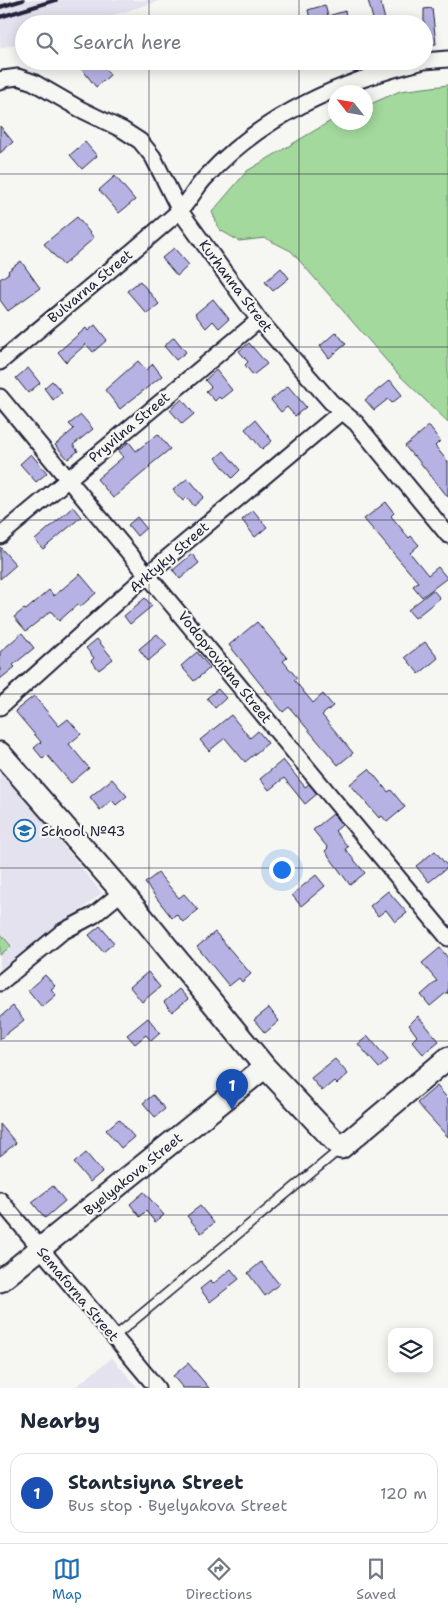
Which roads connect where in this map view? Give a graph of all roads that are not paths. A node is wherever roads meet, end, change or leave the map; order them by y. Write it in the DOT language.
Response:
graph roads {
  1 [pos="448,59"];
  2 [pos="433,60"];
  3 [pos="388,70"];
  4 [pos="2,81"];
  5 [pos="180,211"];
  6 [pos="259,320"];
  7 [pos="0,362"];
  8 [pos="0,397"];
  9 [pos="342,411"];
  10 [pos="68,478"];
  11 [pos="448,535"];
  12 [pos="0,536"];
  13 [pos="148,574"];
  14 [pos="0,707"];
  15 [pos="0,753"];
  16 [pos="122,892"];
  17 [pos="448,938"];
  18 [pos="0,983"];
  19 [pos="448,1058"];
  20 [pos="265,1066"];
  21 [pos="341,1148"];
  22 [pos="0,1200"];
  23 [pos="40,1249"];
  24 [pos="0,1281"];
  25 [pos="114,1337"];
  26 [pos="157,1388"];
  1 -- 2 [label="street, Bulvarna Street"];
  3 -- 5 [label="street, Bulvarna Street"];
  4 -- 5 [label="street, Kurhanna Street"];
  5 -- 6 [label="street, Kurhanna Street"];
  5 -- 7 [label="street, Bulvarna Street"];
  6 -- 9 [label="street, Kurhanna Street"];
  6 -- 10 [label="street, Pryvilna Street"];
  8 -- 10 [label="street, Vodoprovidna Street"];
  9 -- 11 [label="street, Kurhanna Street"];
  9 -- 13 [label="street, Arktyky Street"];
  10 -- 12 [label="street, Pryvilna Street"];
  10 -- 13 [label="street, Vodoprovidna Street"];
  13 -- 14 [label="street, Arktyky Street"];
  13 -- 17 [label="street, Vodoprovidna Street"];
  15 -- 16 [label="street"];
  16 -- 18 [label="street"];
  16 -- 20 [label="street"];
  19 -- 21 [label="street"];
  20 -- 21 [label="street"];
  20 -- 23 [label="street, Byelyakova Street"];
  21 -- 25 [label="lane"];
  22 -- 23 [label="street, Semaforna Street"];
  23 -- 24 [label="street, Byelyakova Street"];
  23 -- 25 [label="street, Semaforna Street"];
  25 -- 26 [label="street, Semaforna Street"];
}
